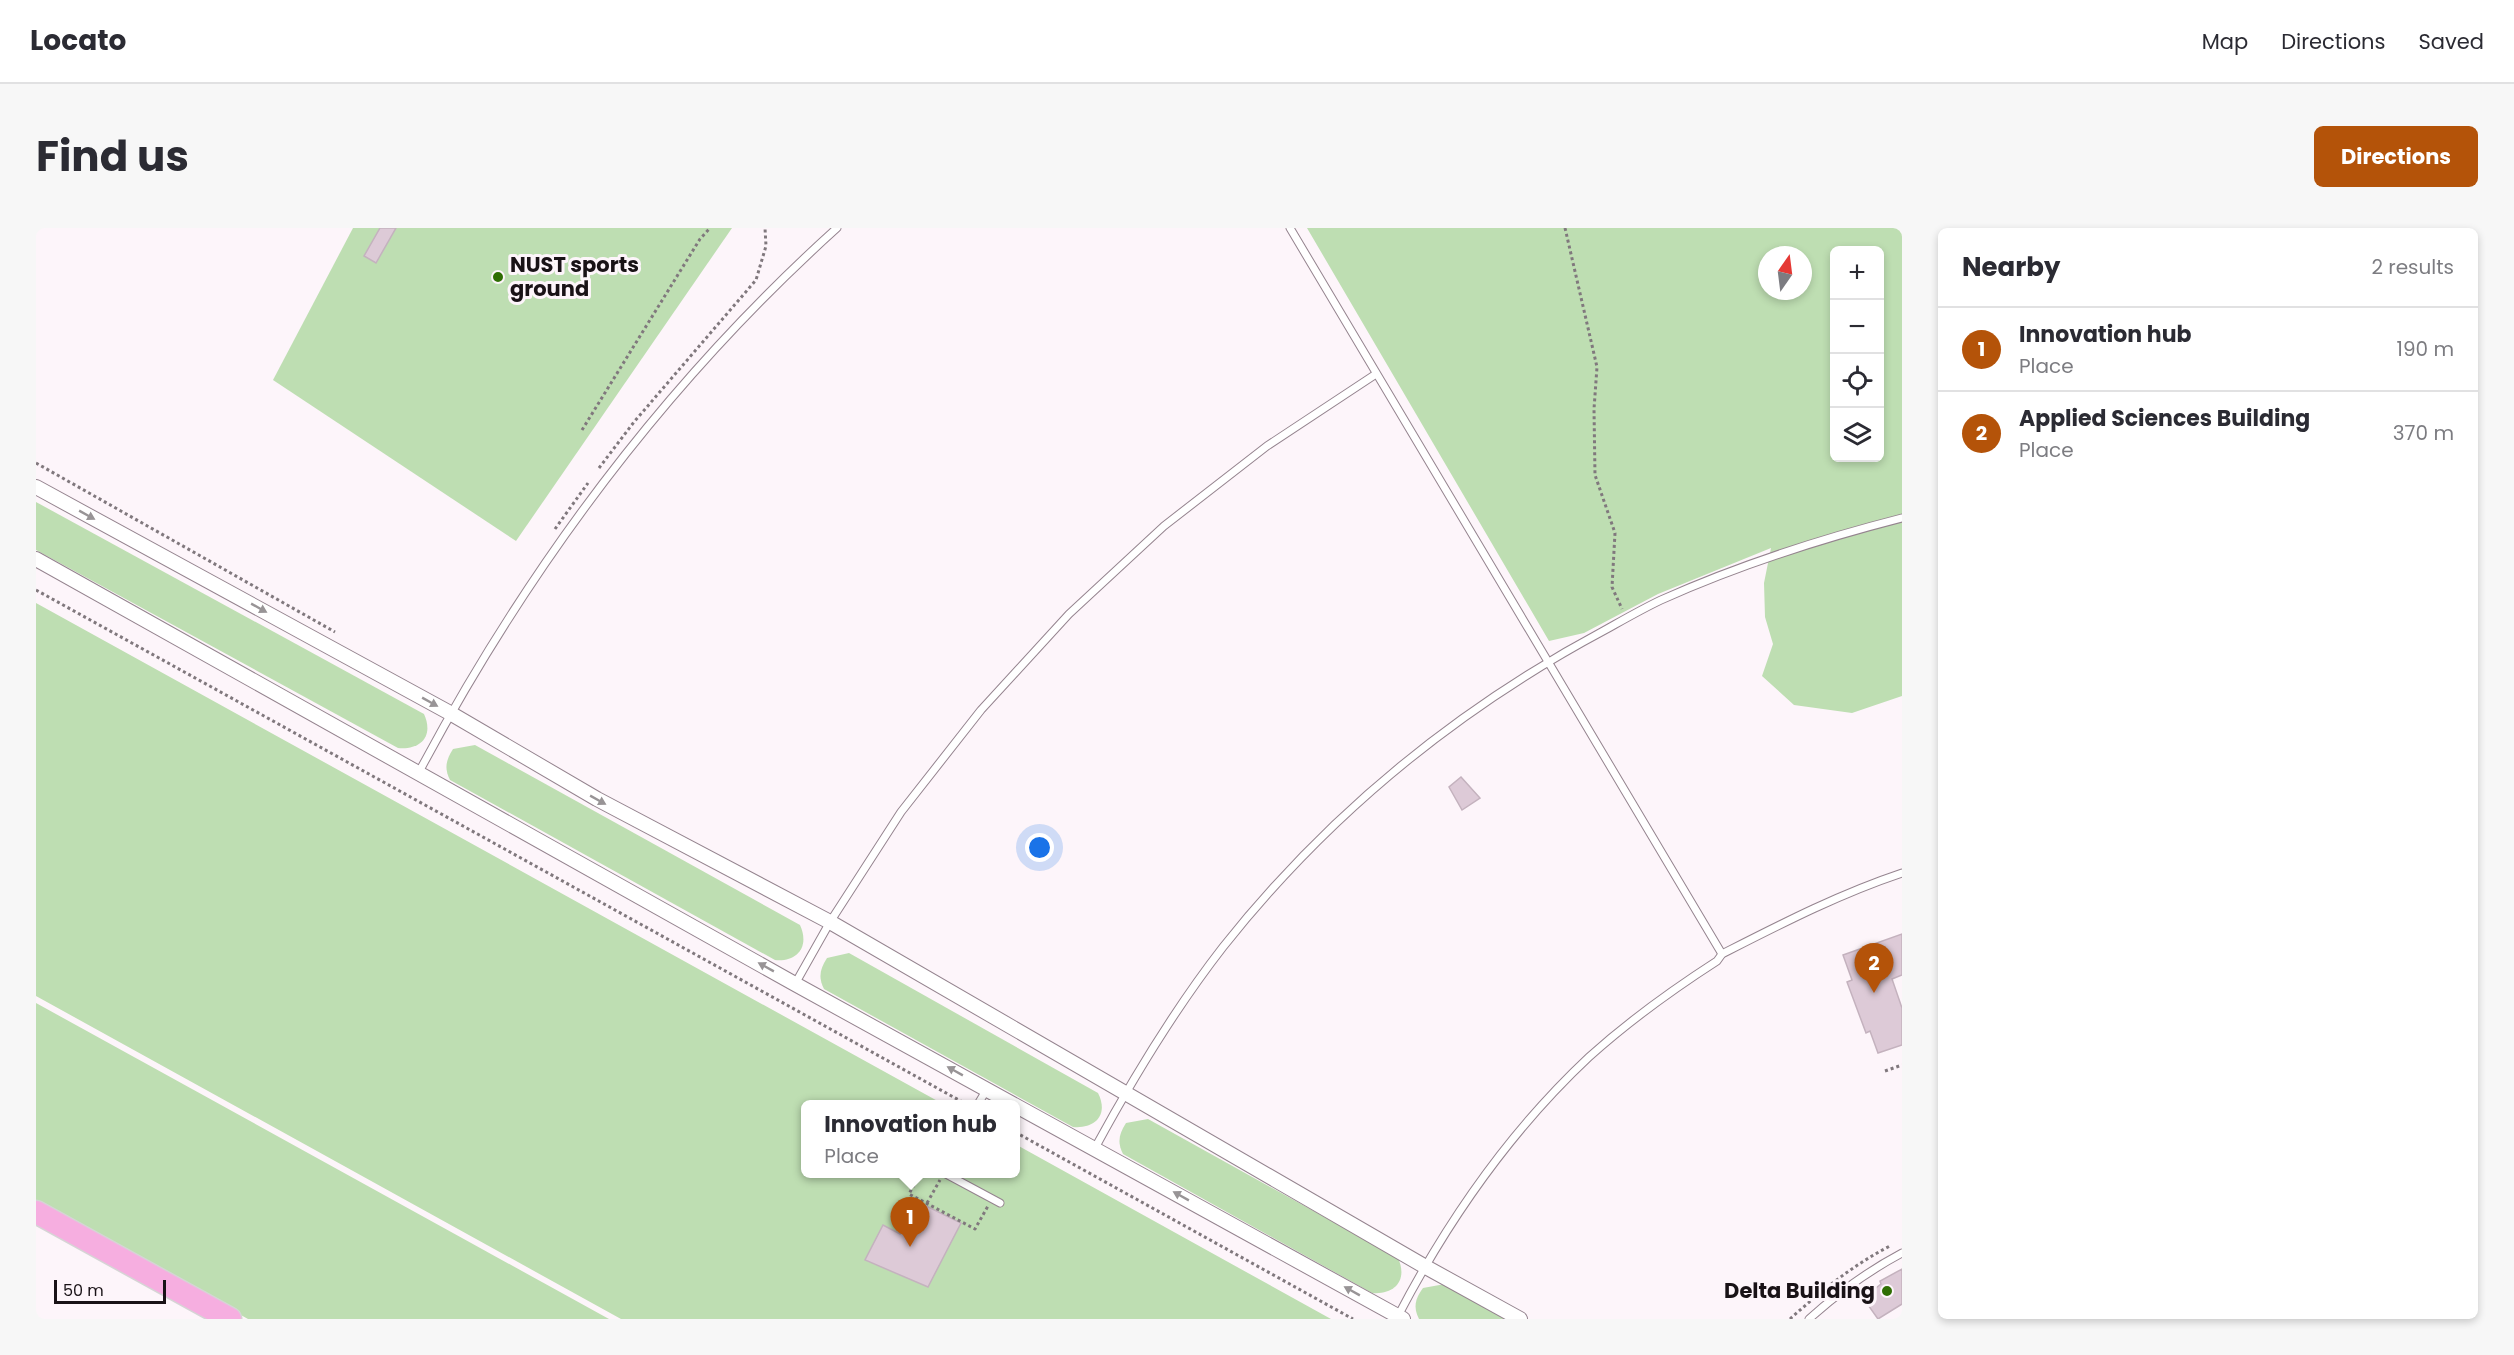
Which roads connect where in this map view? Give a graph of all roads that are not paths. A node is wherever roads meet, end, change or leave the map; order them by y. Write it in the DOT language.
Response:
graph roads {
  1 [pos="837,228"];
  2 [pos="1290,228"];
  3 [pos="1376,374"];
  4 [pos="36,487"];
  5 [pos="1902,518"];
  6 [pos="36,559"];
  7 [pos="1548,660"];
  8 [pos="450,713"];
  9 [pos="419,772"];
  10 [pos="1902,873"];
  11 [pos="830,922"];
  12 [pos="1722,954"];
  13 [pos="795,984"];
  14 [pos="987,1089"];
  15 [pos="1126,1092"];
  16 [pos="980,1100"];
  17 [pos="1007,1100"];
  18 [pos="1020,1107"];
  19 [pos="1095,1148"];
  20 [pos="954,1178"];
  21 [pos="1000,1203"];
  22 [pos="36,1212"];
  23 [pos="1902,1253"];
  24 [pos="1424,1266"];
  25 [pos="1400,1318"];
  26 [pos="230,1319"];
  27 [pos="1520,1319"];
  28 [pos="1809,1319"];
  1 -- 8 [label="lane"];
  2 -- 3 [label="lane"];
  3 -- 7 [label="lane"];
  3 -- 11 [label="lane"];
  4 -- 8 [label="street, one-way"];
  5 -- 7 [label="lane"];
  6 -- 9 [label="street"];
  7 -- 12 [label="lane"];
  7 -- 15 [label="lane"];
  8 -- 9 [label="lane"];
  8 -- 11 [label="street, one-way"];
  13 -- 9 [label="street, one-way"];
  10 -- 12 [label="lane"];
  11 -- 13 [label="lane"];
  11 -- 15 [label="street"];
  12 -- 24 [label="lane"];
  14 -- 13 [label="street, one-way"];
  14 -- 16 [label="lane"];
  14 -- 17 [label="street"];
  15 -- 19 [label="lane"];
  15 -- 24 [label="street"];
  18 -- 19 [label="street"];
  25 -- 19 [label="street, one-way"];
  20 -- 21 [label="lane"];
  22 -- 26 [label="highway"];
  23 -- 28 [label="lane"];
  24 -- 25 [label="lane"];
  24 -- 27 [label="street"];
}
